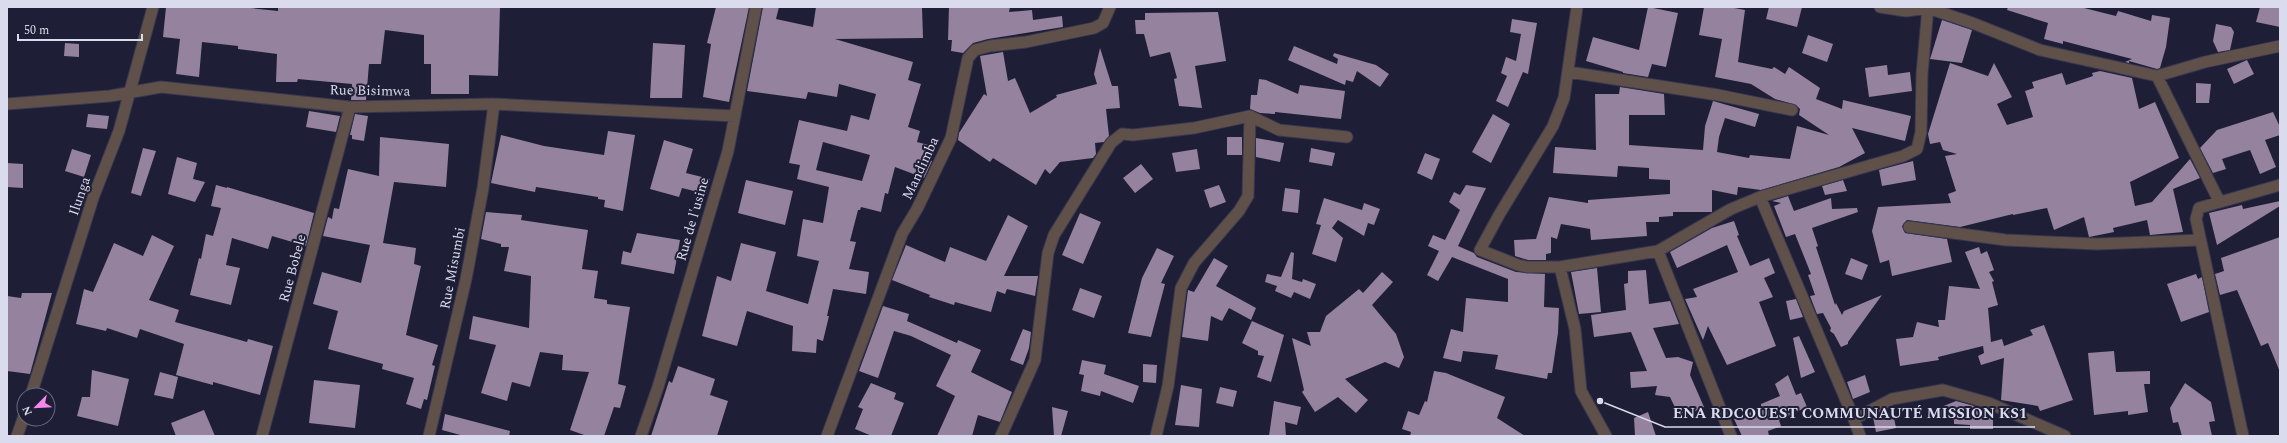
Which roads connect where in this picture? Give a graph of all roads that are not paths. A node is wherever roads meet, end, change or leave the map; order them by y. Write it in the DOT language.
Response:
graph roads {
  1 [pos="153,7"];
  2 [pos="756,7"];
  3 [pos="1110,7"];
  4 [pos="1577,7"];
  5 [pos="1880,7"];
  6 [pos="1928,8"];
  7 [pos="2280,46"];
  8 [pos="1569,72"];
  9 [pos="2157,76"];
  10 [pos="130,93"];
  11 [pos="7,104"];
  12 [pos="494,104"];
  13 [pos="350,107"];
  14 [pos="1792,110"];
  15 [pos="735,116"];
  16 [pos="1250,116"];
  17 [pos="1347,137"];
  18 [pos="2280,185"];
  19 [pos="1760,197"];
  20 [pos="2218,202"];
  21 [pos="1909,228"];
  22 [pos="2200,240"];
  23 [pos="1658,251"];
  24 [pos="1560,266"];
  25 [pos="34,387"];
  26 [pos="1854,419"];
  27 [pos="262,436"];
  28 [pos="429,436"];
  29 [pos="641,436"];
  30 [pos="827,436"];
  31 [pos="1000,436"];
  32 [pos="1156,436"];
  33 [pos="1606,436"];
  34 [pos="1731,436"];
  35 [pos="1860,436"];
  36 [pos="2065,436"];
  37 [pos="2243,436"];
  1 -- 10 [label="street, Ilunga"];
  2 -- 15 [label="street, Rue de l'usine"];
  3 -- 30 [label="street, Mandimba"];
  4 -- 8 [label="street"];
  5 -- 6 [label="street"];
  6 -- 9 [label="street"];
  6 -- 19 [label="street"];
  7 -- 9 [label="street"];
  8 -- 14 [label="street"];
  8 -- 24 [label="street"];
  9 -- 20 [label="street"];
  10 -- 11 [label="street, Rue Bisimwa"];
  10 -- 13 [label="street, Rue Bisimwa"];
  10 -- 25 [label="street, Ilunga"];
  12 -- 13 [label="street, Rue Bisimwa"];
  12 -- 15 [label="street, Rue Bisimwa"];
  12 -- 28 [label="street, Rue Misumbi"];
  13 -- 27 [label="street, Rue Bobele"];
  15 -- 29 [label="street, Rue de l'usine"];
  16 -- 17 [label="street"];
  16 -- 31 [label="street"];
  16 -- 32 [label="street"];
  18 -- 20 [label="street"];
  19 -- 23 [label="street"];
  19 -- 26 [label="street"];
  20 -- 22 [label="street"];
  21 -- 22 [label="street"];
  22 -- 37 [label="street"];
  23 -- 24 [label="street"];
  23 -- 34 [label="street"];
  24 -- 33 [label="street"];
  26 -- 35 [label="street"];
  26 -- 36 [label="street"];
}
